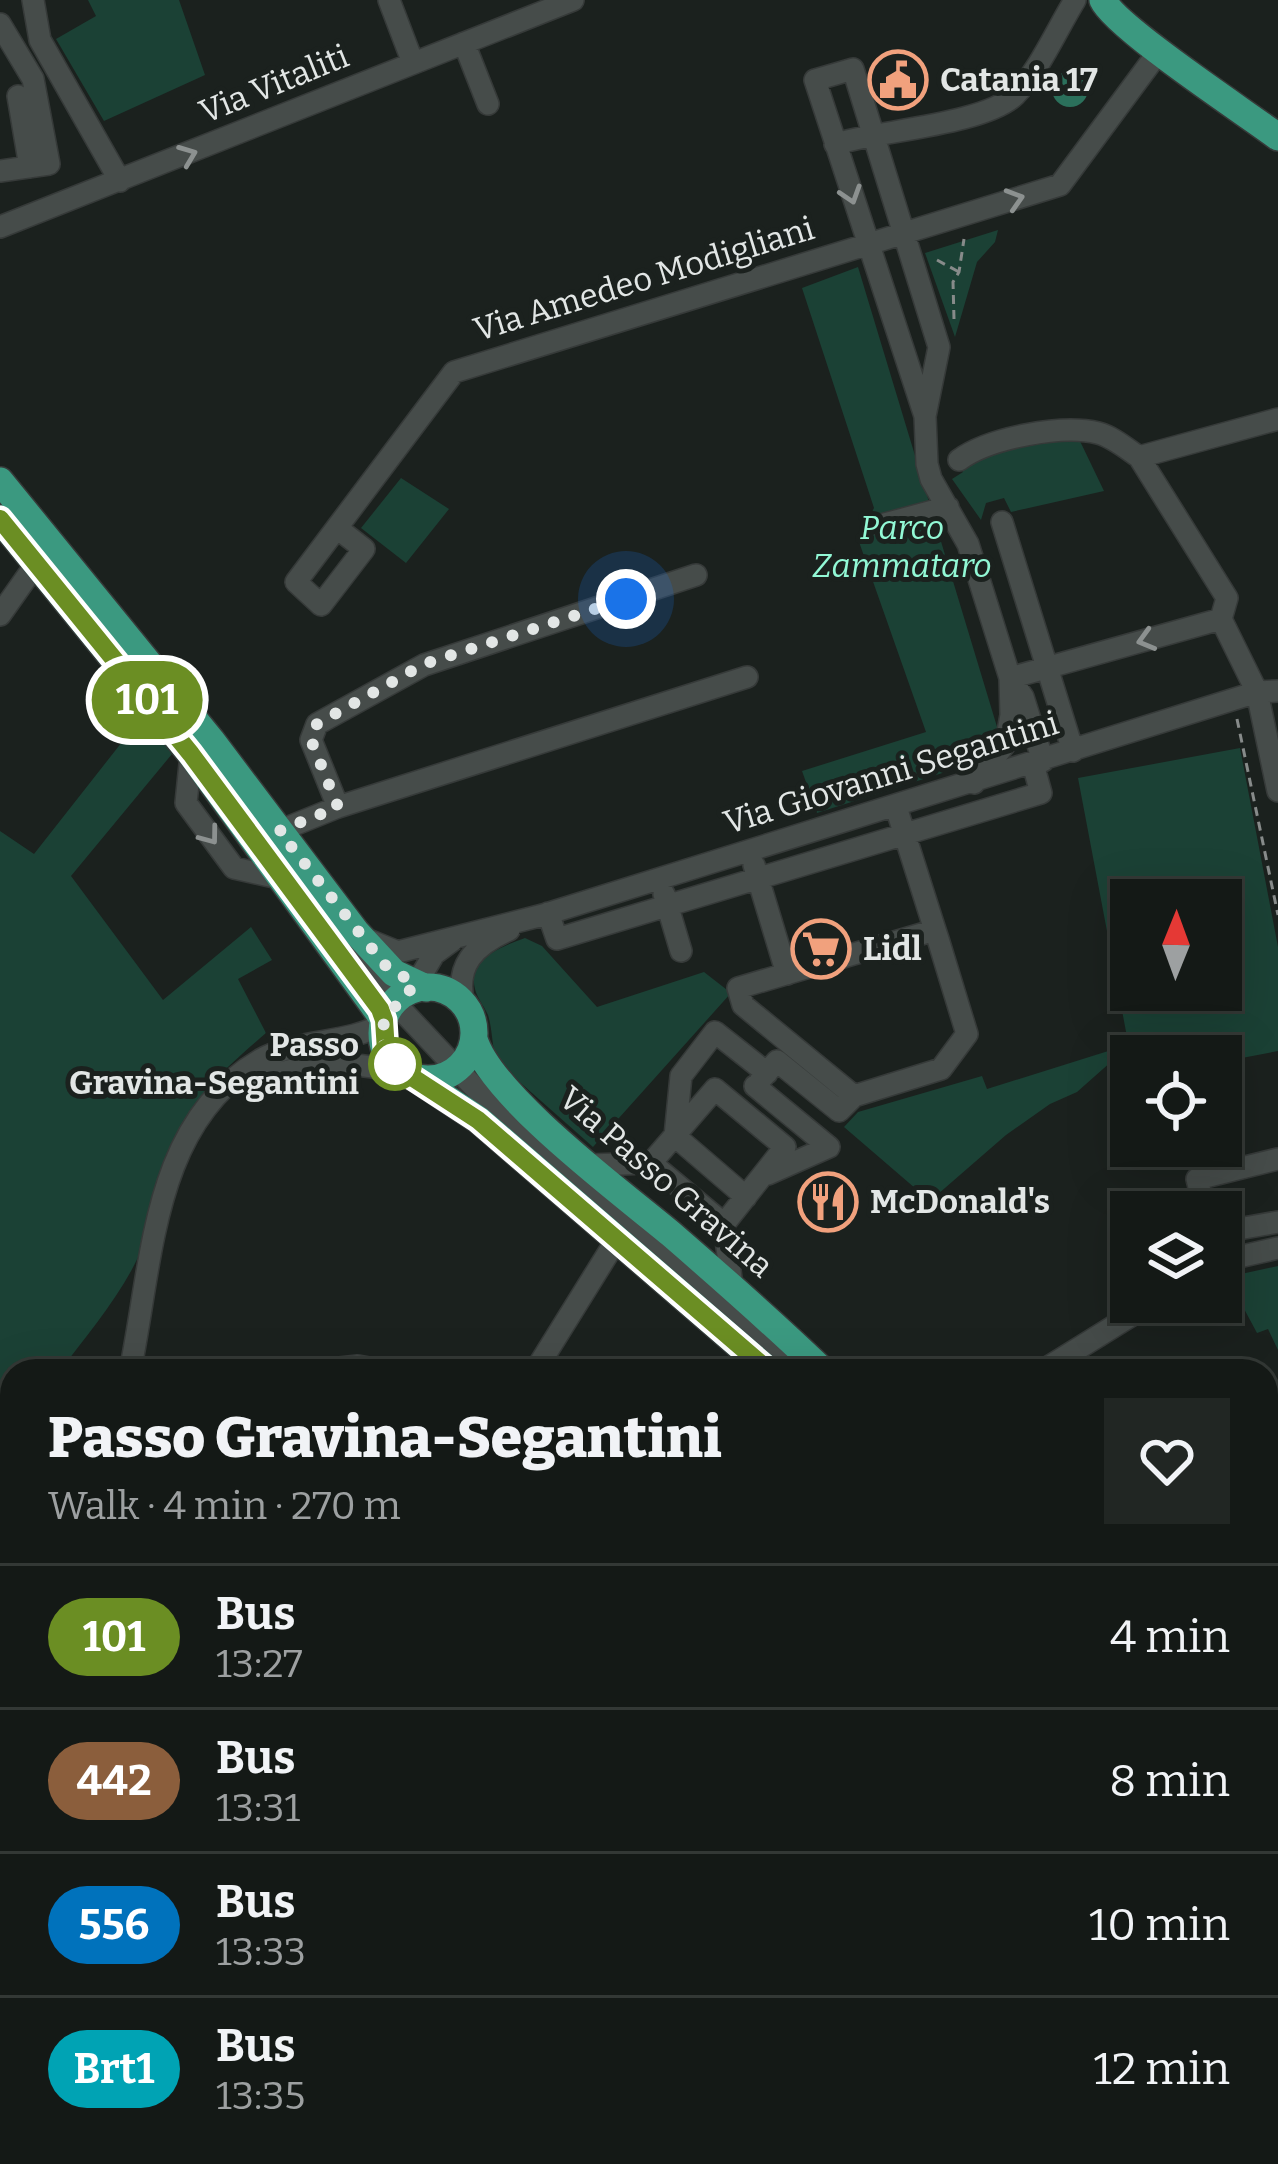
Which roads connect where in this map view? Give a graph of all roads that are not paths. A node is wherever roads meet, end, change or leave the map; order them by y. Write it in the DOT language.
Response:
graph roads {
  1 [pos="33,0"];
  2 [pos="388,0"];
  3 [pos="573,0"];
  4 [pos="1075,0"];
  5 [pos="1109,3"];
  6 [pos="0,24"];
  7 [pos="464,43"];
  8 [pos="1160,50"];
  9 [pos="412,64"];
  10 [pos="56,68"];
  11 [pos="25,87"];
  12 [pos="488,104"];
  13 [pos="872,133"];
  14 [pos="1278,137"];
  15 [pos="835,144"];
  16 [pos="0,171"];
  17 [pos="121,181"];
  18 [pos="0,227"];
  19 [pos="904,233"];
  20 [pos="867,244"];
  21 [pos="925,416"];
  22 [pos="1278,419"];
  23 [pos="1139,458"];
  24 [pos="959,460"];
  25 [pos="0,481"];
  26 [pos="0,501"];
  27 [pos="948,507"];
  28 [pos="0,519"];
  29 [pos="1002,522"];
  30 [pos="881,525"];
  31 [pos="337,528"];
  32 [pos="36,564"];
  33 [pos="696,575"];
  34 [pos="0,615"];
  35 [pos="1221,619"];
  36 [pos="1048,667"];
  37 [pos="747,677"];
  38 [pos="1010,678"];
  39 [pos="1268,691"];
  40 [pos="1073,751"];
  41 [pos="1038,763"];
  42 [pos="974,784"];
  43 [pos="1278,791"];
  44 [pos="338,807"];
  45 [pos="896,807"];
  46 [pos="279,831"];
  47 [pos="905,835"];
  48 [pos="750,852"];
  49 [pos="660,879"];
  50 [pos="758,879"];
  51 [pos="668,906"];
  52 [pos="546,914"];
  53 [pos="935,930"];
  54 [pos="356,932"];
  55 [pos="464,933"];
  56 [pos="681,951"];
  57 [pos="787,974"];
  58 [pos="402,1002"];
  59 [pos="464,1005"];
  60 [pos="474,1040"];
  61 [pos="457,1069"];
  62 [pos="413,1076"];
  63 [pos="761,1079"];
  64 [pos="227,1088"];
  65 [pos="854,1096"];
  66 [pos="737,1107"];
  67 [pos="675,1136"];
  68 [pos="1278,1159"];
  69 [pos="651,1163"];
  70 [pos="589,1165"];
  71 [pos="762,1177"];
  72 [pos="1200,1191"];
  73 [pos="746,1197"];
  74 [pos="1278,1222"];
  75 [pos="724,1224"];
  76 [pos="1242,1228"];
  77 [pos="617,1239"];
  78 [pos="1278,1248"];
  79 [pos="1242,1256"];
  80 [pos="731,1286"];
  81 [pos="1119,1323"];
  82 [pos="132,1359"];
  83 [pos="542,1359"];
  84 [pos="755,1359"];
  85 [pos="783,1359"];
  86 [pos="811,1359"];
  87 [pos="1061,1359"];
  1 -- 10 [label="street"];
  2 -- 9 [label="street"];
  3 -- 7 [label="street, Via Vitaliti"];
  4 -- 13 [label="street"];
  5 -- 8 [label="main road"];
  6 -- 11 [label="street"];
  7 -- 9 [label="street, Via Vitaliti"];
  7 -- 12 [label="street"];
  8 -- 14 [label="main road"];
  19 -- 8 [label="street, Via Amedeo Modigliani, one-way"];
  17 -- 9 [label="street, Via Vitaliti, one-way"];
  10 -- 11 [label="street"];
  10 -- 17 [label="street"];
  11 -- 16 [label="street"];
  13 -- 15 [label="street"];
  13 -- 15 [label="street"];
  13 -- 19 [label="street"];
  15 -- 20 [label="street, one-way"];
  17 -- 18 [label="street, Via Vitaliti"];
  19 -- 20 [label="street, Via Amedeo Modigliani"];
  19 -- 21 [label="street"];
  20 -- 21 [label="street"];
  20 -- 31 [label="street, Via Amedeo Modigliani"];
  21 -- 27 [label="street"];
  22 -- 23 [label="street"];
  23 -- 24 [label="street"];
  23 -- 35 [label="street"];
  25 -- 46 [label="main road"];
  26 -- 58 [label="street"];
  27 -- 30 [label="street"];
  27 -- 38 [label="street"];
  28 -- 32 [label="main road"];
  29 -- 36 [label="street"];
  32 -- 34 [label="street"];
  32 -- 58 [label="main road, one-way"];
  33 -- 44 [label="street"];
  35 -- 36 [label="street, one-way"];
  35 -- 39 [label="street"];
  36 -- 38 [label="street"];
  36 -- 40 [label="street"];
  37 -- 44 [label="street"];
  38 -- 41 [label="street"];
  38 -- 42 [label="street"];
  39 -- 40 [label="street, Via Giovanni Segantini"];
  39 -- 43 [label="street"];
  40 -- 41 [label="street, Via Giovanni Segantini"];
  41 -- 42 [label="street, Via Giovanni Segantini"];
  41 -- 47 [label="street"];
  42 -- 45 [label="street, Via Giovanni Segantini"];
  44 -- 46 [label="street"];
  45 -- 47 [label="street"];
  45 -- 48 [label="street, Via Giovanni Segantini"];
  46 -- 54 [label="main road"];
  47 -- 50 [label="street"];
  47 -- 53 [label="street"];
  48 -- 49 [label="street, Via Giovanni Segantini"];
  48 -- 50 [label="street"];
  49 -- 51 [label="street"];
  49 -- 52 [label="street, Via Giovanni Segantini"];
  50 -- 51 [label="street"];
  50 -- 57 [label="street"];
  51 -- 52 [label="street"];
  51 -- 56 [label="street"];
  52 -- 55 [label="street, Via Giovanni Segantini"];
  52 -- 59 [label="street, Via Giovanni Segantini"];
  53 -- 57 [label="street"];
  53 -- 65 [label="street"];
  54 -- 55 [label="street, Via Giovanni Segantini"];
  54 -- 58 [label="main road"];
  55 -- 58 [label="street"];
  57 -- 65 [label="street"];
  58 -- 59 [label="main road"];
  58 -- 61 [label="street"];
  58 -- 62 [label="main road"];
  58 -- 64 [label="street"];
  59 -- 60 [label="main road, Via Passo Gravina"];
  60 -- 61 [label="main road"];
  60 -- 70 [label="main road, Via Passo Gravina"];
  61 -- 62 [label="main road"];
  61 -- 85 [label="street"];
  62 -- 64 [label="street"];
  62 -- 77 [label="main road"];
  63 -- 65 [label="street"];
  63 -- 66 [label="street"];
  63 -- 67 [label="street"];
  63 -- 71 [label="street"];
  64 -- 82 [label="street"];
  66 -- 67 [label="street"];
  66 -- 71 [label="street"];
  67 -- 69 [label="street"];
  67 -- 73 [label="street"];
  68 -- 72 [label="street"];
  69 -- 70 [label="street"];
  69 -- 75 [label="street"];
  70 -- 80 [label="main road, Via Passo Gravina"];
  71 -- 73 [label="street"];
  73 -- 75 [label="street"];
  74 -- 76 [label="street"];
  75 -- 80 [label="street"];
  77 -- 83 [label="street"];
  77 -- 84 [label="main road"];
  78 -- 79 [label="street"];
  80 -- 86 [label="main road, Via Passo Gravina"];
  81 -- 87 [label="street"];
}
